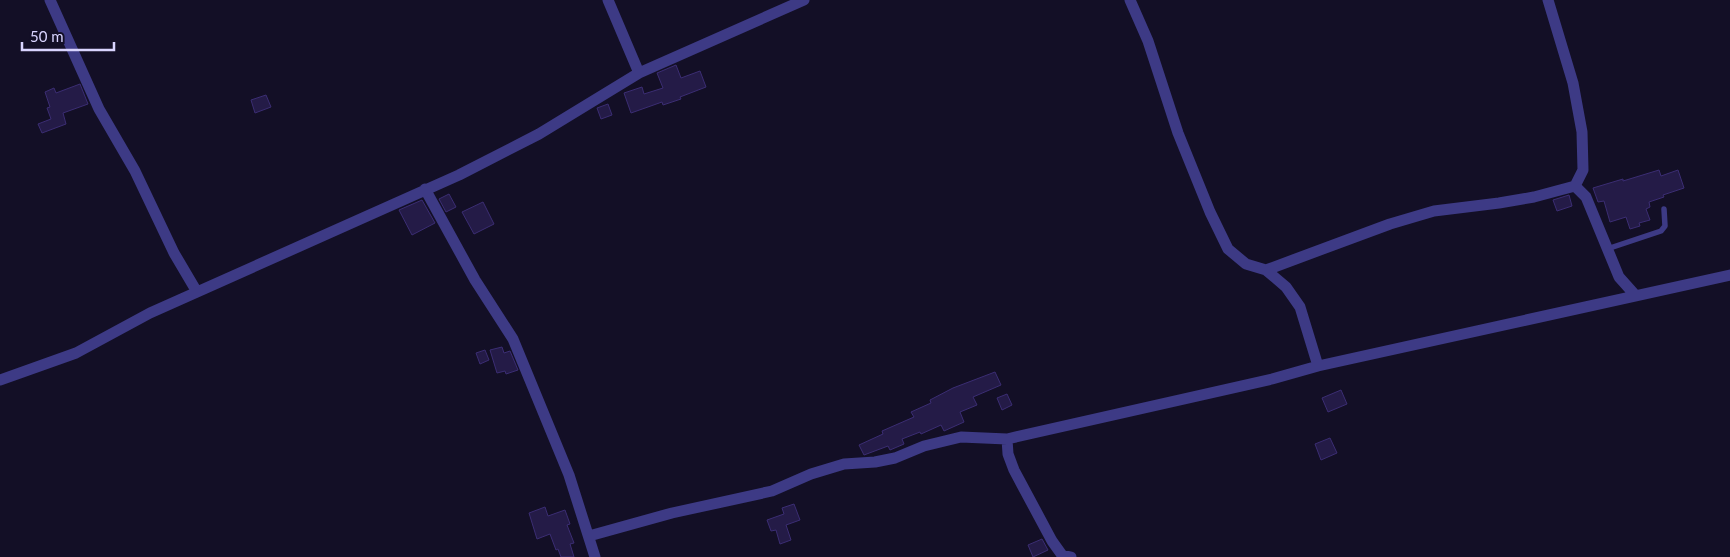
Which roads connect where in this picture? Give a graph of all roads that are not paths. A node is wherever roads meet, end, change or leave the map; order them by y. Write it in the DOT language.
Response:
graph roads {
  1 [pos="50,0"];
  2 [pos="608,0"];
  3 [pos="804,0"];
  4 [pos="1130,0"];
  5 [pos="1548,0"];
  6 [pos="639,72"];
  7 [pos="1575,186"];
  8 [pos="426,189"];
  9 [pos="1664,209"];
  10 [pos="1607,249"];
  11 [pos="1266,270"];
  12 [pos="1730,274"];
  13 [pos="197,292"];
  14 [pos="1636,296"];
  15 [pos="1318,366"];
  16 [pos="0,380"];
  17 [pos="1007,439"];
  18 [pos="590,536"];
  19 [pos="595,557"];
  20 [pos="1071,557"];
  1 -- 13 [label="street"];
  2 -- 6 [label="street"];
  3 -- 6 [label="street"];
  4 -- 11 [label="street"];
  5 -- 7 [label="street"];
  6 -- 8 [label="street"];
  7 -- 10 [label="street"];
  7 -- 11 [label="street"];
  8 -- 13 [label="street"];
  8 -- 18 [label="street"];
  9 -- 10 [label="lane"];
  10 -- 14 [label="street"];
  11 -- 15 [label="street"];
  12 -- 14 [label="street"];
  13 -- 16 [label="street"];
  14 -- 15 [label="street"];
  15 -- 17 [label="street"];
  17 -- 18 [label="street"];
  17 -- 20 [label="street"];
  18 -- 19 [label="street"];
}
